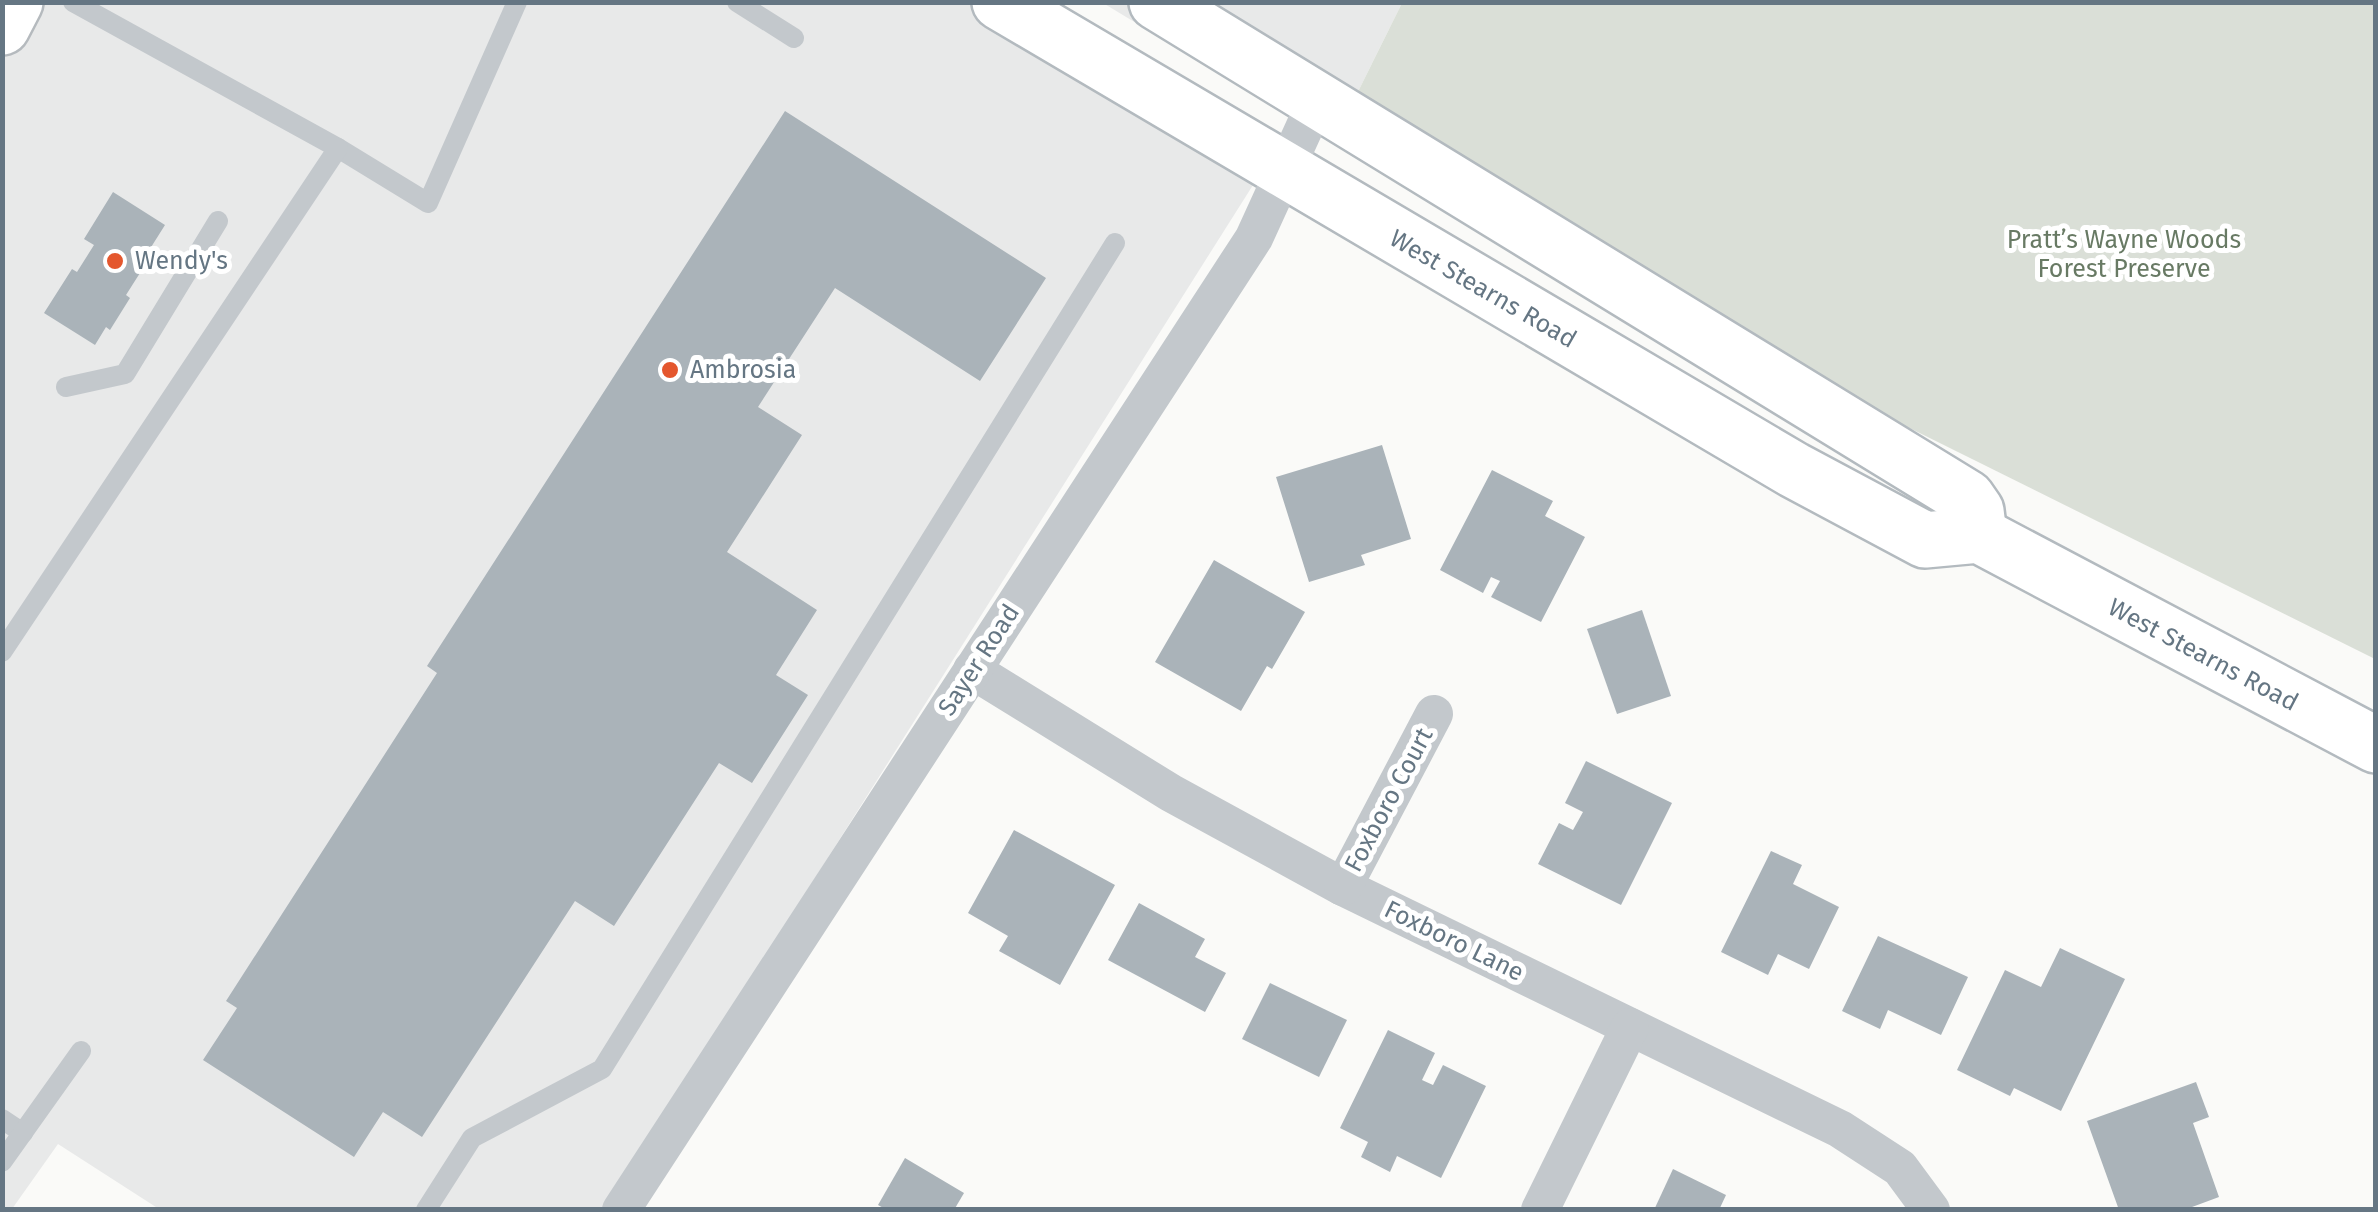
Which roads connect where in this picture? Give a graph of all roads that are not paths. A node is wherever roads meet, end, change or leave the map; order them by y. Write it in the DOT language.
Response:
graph roads {
  1 [pos="15,2"];
  2 [pos="73,2"];
  3 [pos="517,2"];
  4 [pos="736,2"];
  5 [pos="1000,2"];
  6 [pos="1157,2"];
  7 [pos="105,9"];
  8 [pos="2,27"];
  9 [pos="794,38"];
  10 [pos="1318,100"];
  11 [pos="338,148"];
  12 [pos="1286,172"];
  13 [pos="218,221"];
  14 [pos="1115,243"];
  15 [pos="66,387"];
  16 [pos="1979,535"];
  17 [pos="2,652"];
  18 [pos="972,670"];
  19 [pos="1434,714"];
  20 [pos="2376,745"];
  21 [pos="1343,887"];
  22 [pos="1630,1028"];
  23 [pos="82,1051"];
  24 [pos="2,1120"];
  25 [pos="22,1134"];
  26 [pos="2,1162"];
  27 [pos="426,1210"];
  28 [pos="621,1210"];
  29 [pos="1540,1210"];
  30 [pos="1931,1210"];
  1 -- 8 [label="main road"];
  2 -- 7 [label="lane"];
  3 -- 11 [label="lane"];
  4 -- 9 [label="lane"];
  5 -- 12 [label="main road, West Stearns Road"];
  6 -- 10 [label="main road"];
  7 -- 11 [label="lane"];
  10 -- 12 [label="street, Sayer Road"];
  10 -- 16 [label="main road"];
  11 -- 17 [label="lane"];
  12 -- 16 [label="main road, West Stearns Road"];
  12 -- 18 [label="street, Sayer Road"];
  13 -- 15 [label="lane"];
  14 -- 27 [label="lane"];
  16 -- 20 [label="main road, West Stearns Road"];
  18 -- 21 [label="street, Foxboro Lane"];
  18 -- 28 [label="street, Sayer Road"];
  19 -- 21 [label="street, Foxboro Court"];
  21 -- 22 [label="street, Foxboro Lane"];
  22 -- 29 [label="street"];
  22 -- 30 [label="street, Foxboro Lane"];
  23 -- 25 [label="lane"];
  24 -- 25 [label="lane"];
  25 -- 26 [label="lane"];
}
